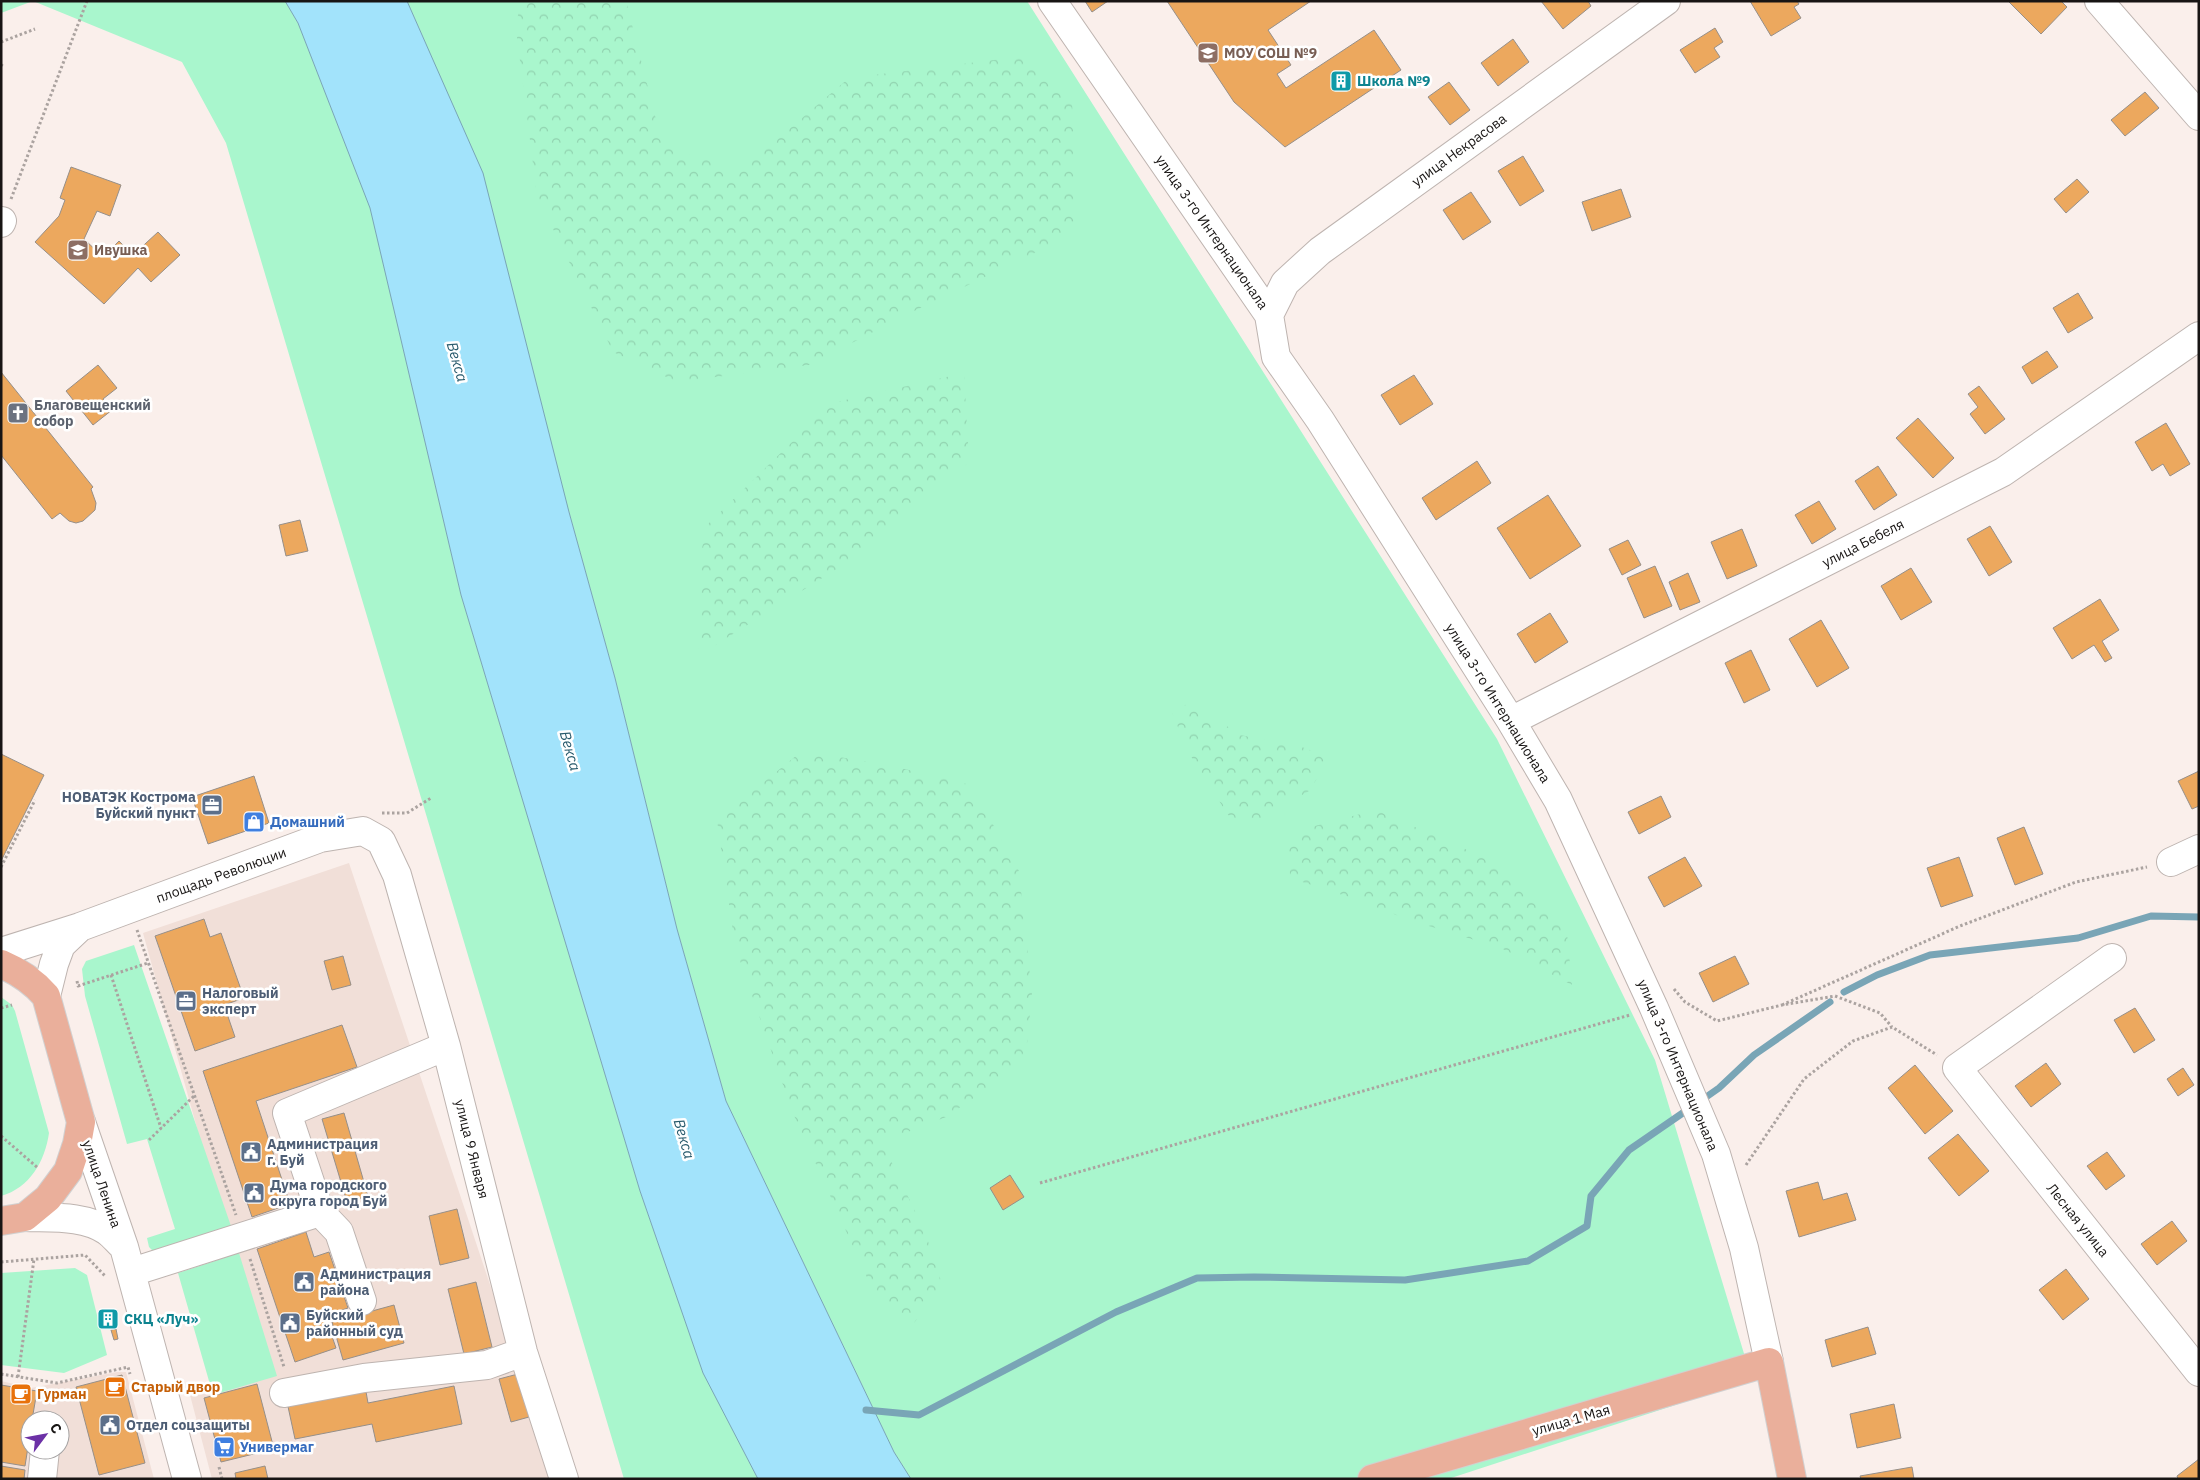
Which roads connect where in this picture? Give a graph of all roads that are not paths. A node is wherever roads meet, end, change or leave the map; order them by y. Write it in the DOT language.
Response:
graph roads {
  1 [pos="1052,1"];
  2 [pos="1666,1"];
  3 [pos="2099,1"];
  4 [pos="2199,116"];
  5 [pos="1269,315"];
  6 [pos="2199,336"];
  7 [pos="1511,722"];
  8 [pos="363,831"];
  9 [pos="2199,849"];
  10 [pos="2171,862"];
  11 [pos="80,927"];
  12 [pos="1,952"];
  13 [pos="2112,958"];
  14 [pos="1,964"];
  15 [pos="46,996"];
  16 [pos="446,1046"];
  17 [pos="80,1122"];
  18 [pos="320,1212"];
  19 [pos="13,1219"];
  20 [pos="122,1268"];
  21 [pos="362,1301"];
  22 [pos="523,1352"];
  23 [pos="1769,1362"];
  24 [pos="2199,1372"];
  25 [pos="284,1380"];
  26 [pos="44,1460"];
  27 [pos="42,1479"];
  28 [pos="187,1479"];
  29 [pos="564,1479"];
  30 [pos="1372,1479"];
  31 [pos="1792,1479"];
  1 -- 5 [label="street, улица 3-го Интернационала"];
  2 -- 5 [label="street, улица Некрасова"];
  3 -- 4 [label="street"];
  5 -- 7 [label="street, улица 3-го Интернационала"];
  6 -- 7 [label="street, улица Бебеля"];
  7 -- 23 [label="street, улица 3-го Интернационала"];
  8 -- 11 [label="street, площадь Революции"];
  8 -- 16 [label="street, улица 9 Января"];
  9 -- 10 [label="street"];
  11 -- 12 [label="street, площадь Революции"];
  11 -- 15 [label="street, площадь Революции"];
  13 -- 24 [label="street, Лесная улица"];
  14 -- 15 [label="main road, площадь Революции"];
  15 -- 17 [label="main road, площадь Революции"];
  16 -- 18 [label="street"];
  16 -- 22 [label="street, улица 9 Января"];
  17 -- 19 [label="main road, площадь Революции"];
  17 -- 20 [label="street, улица Ленина"];
  18 -- 20 [label="street"];
  18 -- 21 [label="street"];
  19 -- 20 [label="street, улица Ленина"];
  20 -- 28 [label="street, улица Ленина"];
  22 -- 25 [label="street"];
  22 -- 29 [label="street, улица 9 Января"];
  23 -- 30 [label="main road, улица 1 Мая"];
  23 -- 31 [label="main road, улица 3-го Интернационала"];
  26 -- 27 [label="street"];
}
